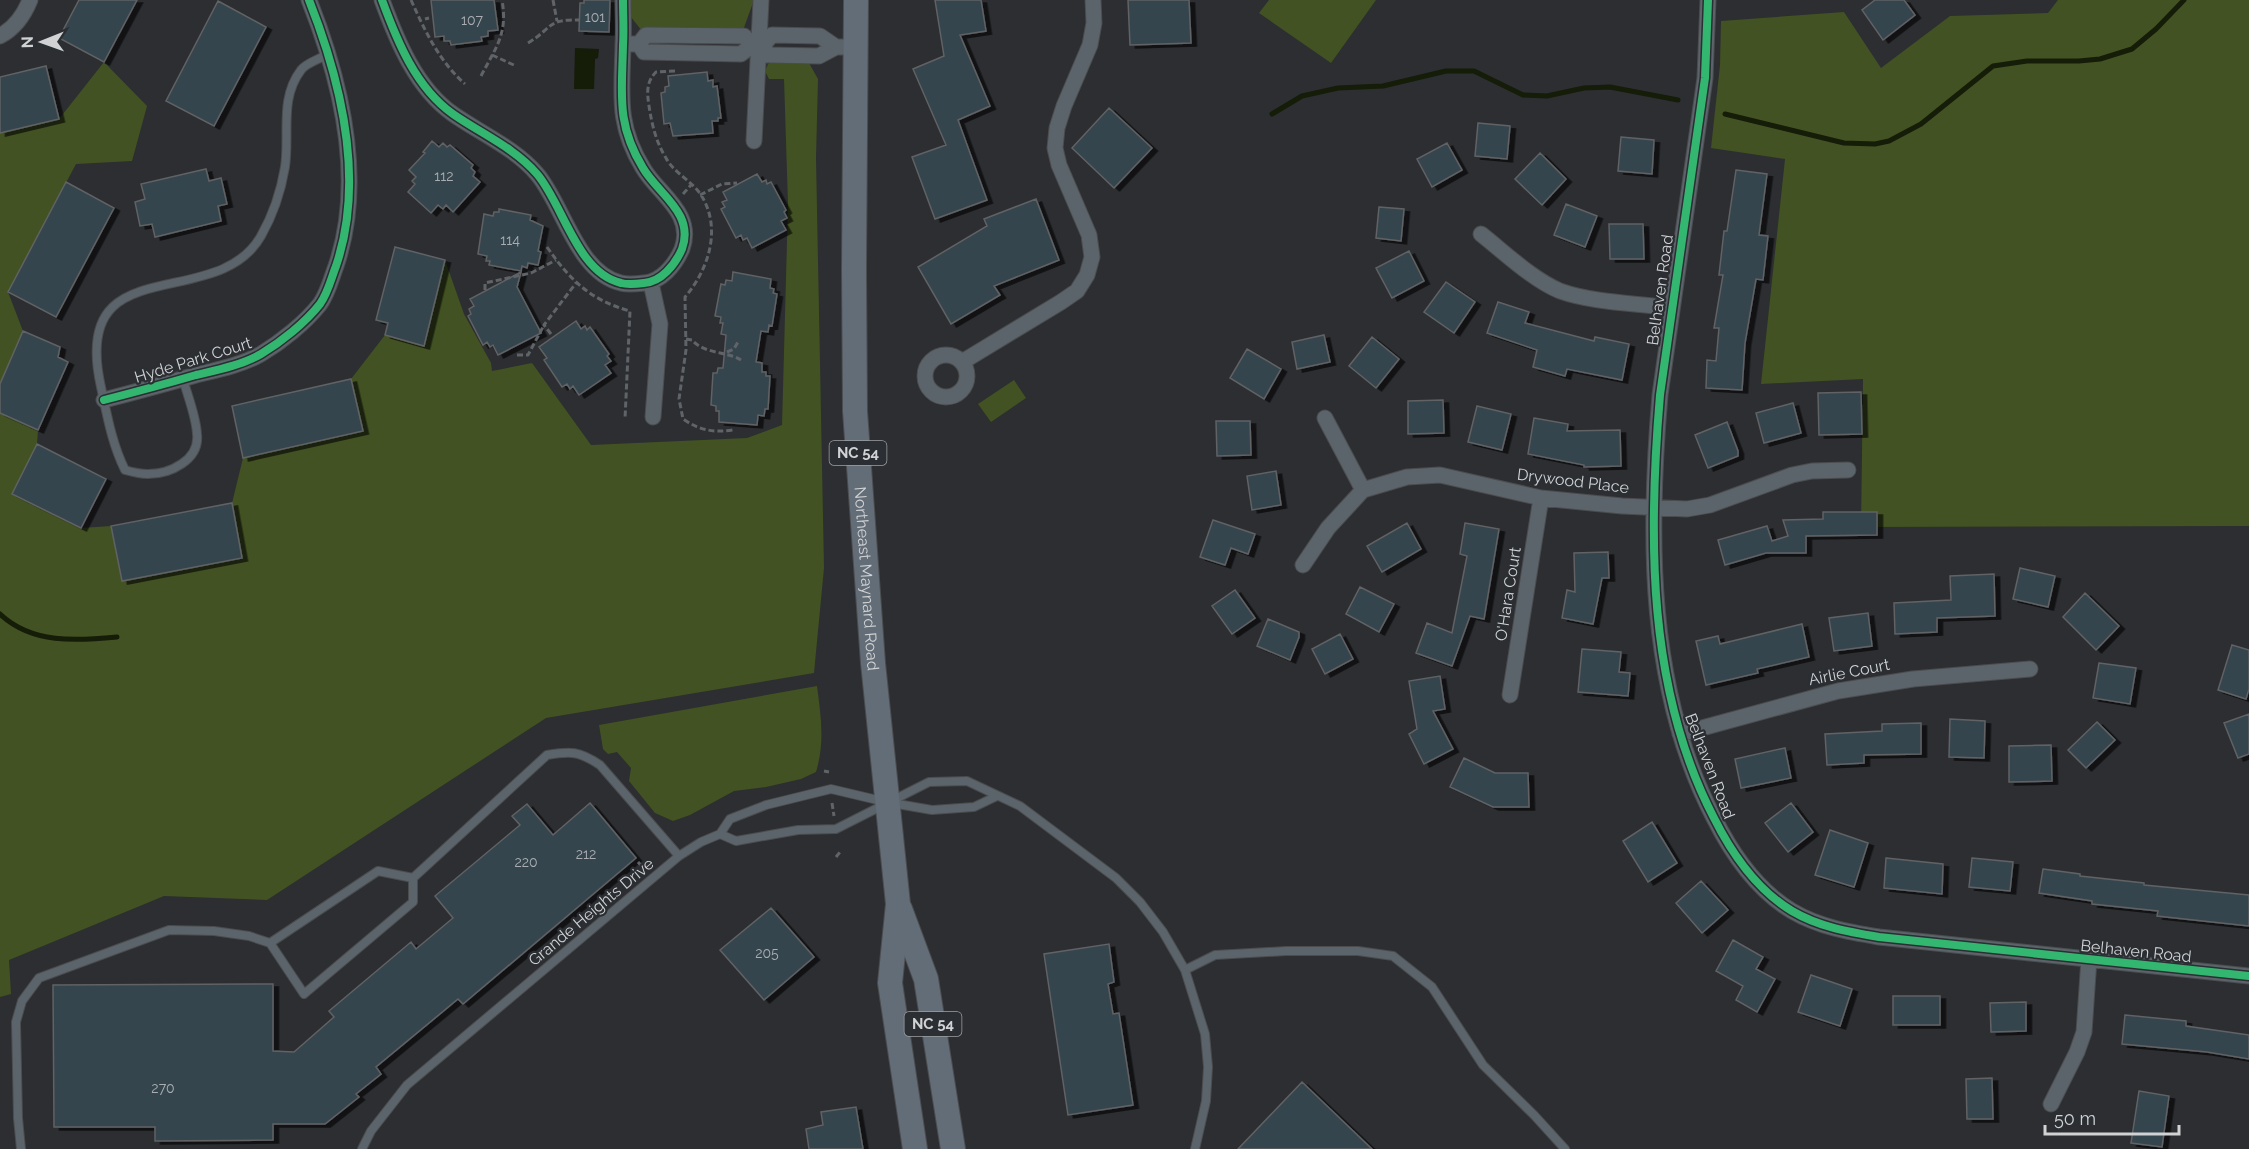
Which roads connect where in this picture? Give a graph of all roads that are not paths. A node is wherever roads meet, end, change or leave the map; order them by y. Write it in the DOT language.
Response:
graph roads {
  1 [pos="30,0"];
  2 [pos="309,0"];
  3 [pos="382,0"];
  4 [pos="623,0"];
  5 [pos="761,0"];
  6 [pos="856,0"];
  7 [pos="1093,0"];
  8 [pos="1708,0"];
  9 [pos="0,36"];
  10 [pos="632,44"];
  11 [pos="758,45"];
  12 [pos="845,47"];
  13 [pos="328,54"];
  14 [pos="754,141"];
  15 [pos="1481,234"];
  16 [pos="651,283"];
  17 [pos="1671,308"];
  18 [pos="963,362"];
  19 [pos="183,379"];
  20 [pos="104,400"];
  21 [pos="653,417"];
  22 [pos="1324,418"];
  23 [pos="1848,471"];
  24 [pos="1363,490"];
  25 [pos="1541,498"];
  26 [pos="1654,509"];
  27 [pos="1303,565"];
  28 [pos="2030,669"];
  29 [pos="1510,695"];
  30 [pos="1680,734"];
  31 [pos="998,796"];
  32 [pos="886,802"];
  33 [pos="720,834"];
  34 [pos="679,856"];
  35 [pos="413,878"];
  36 [pos="898,904"];
  37 [pos="270,943"];
  38 [pos="2089,960"];
  39 [pos="1185,970"];
  40 [pos="2249,976"];
  41 [pos="2051,1104"];
  42 [pos="21,1149"];
  43 [pos="362,1149"];
  44 [pos="915,1149"];
  45 [pos="952,1149"];
  46 [pos="1195,1149"];
  47 [pos="1565,1149"];
  1 -- 9 [label="street"];
  2 -- 13 [label="street, Hyde Park Court"];
  3 -- 16 [label="street"];
  4 -- 10 [label="street"];
  5 -- 11 [label="street"];
  6 -- 12 [label="main road, Northeast Maynard Road / NC 54"];
  7 -- 18 [label="street"];
  8 -- 17 [label="street, Belhaven Road"];
  10 -- 11 [label="street"];
  10 -- 16 [label="street"];
  11 -- 12 [label="street"];
  11 -- 14 [label="street"];
  12 -- 32 [label="main road, Northeast Maynard Road / NC 54"];
  13 -- 19 [label="street, Hyde Park Court"];
  13 -- 20 [label="lane"];
  15 -- 17 [label="street"];
  16 -- 21 [label="street"];
  17 -- 26 [label="street, Belhaven Road"];
  19 -- 20 [label="street, Hyde Park Court"];
  19 -- 20 [label="lane"];
  22 -- 24 [label="street"];
  23 -- 26 [label="street, Drywood Place"];
  24 -- 25 [label="street, Drywood Place"];
  24 -- 27 [label="street"];
  25 -- 26 [label="street, Drywood Place"];
  25 -- 29 [label="street, O'Hara Court"];
  26 -- 30 [label="street, Belhaven Road"];
  28 -- 30 [label="street, Airlie Court"];
  30 -- 38 [label="street, Belhaven Road"];
  31 -- 32 [label="lane, Grande Heights Drive"];
  31 -- 32 [label="lane"];
  31 -- 39 [label="lane"];
  32 -- 33 [label="lane"];
  32 -- 33 [label="lane, Grande Heights Drive"];
  32 -- 36 [label="main road, Northeast Maynard Road / NC 54"];
  33 -- 34 [label="lane, Grande Heights Drive"];
  34 -- 35 [label="lane"];
  34 -- 43 [label="lane, Grande Heights Drive"];
  35 -- 37 [label="lane"];
  35 -- 37 [label="lane"];
  36 -- 44 [label="main road, Northeast Maynard Road / NC 54"];
  36 -- 45 [label="main road, Northeast Maynard Road / NC 54"];
  37 -- 42 [label="lane"];
  38 -- 40 [label="street, Belhaven Road"];
  38 -- 41 [label="street"];
  39 -- 46 [label="lane"];
  39 -- 47 [label="lane"];
}
